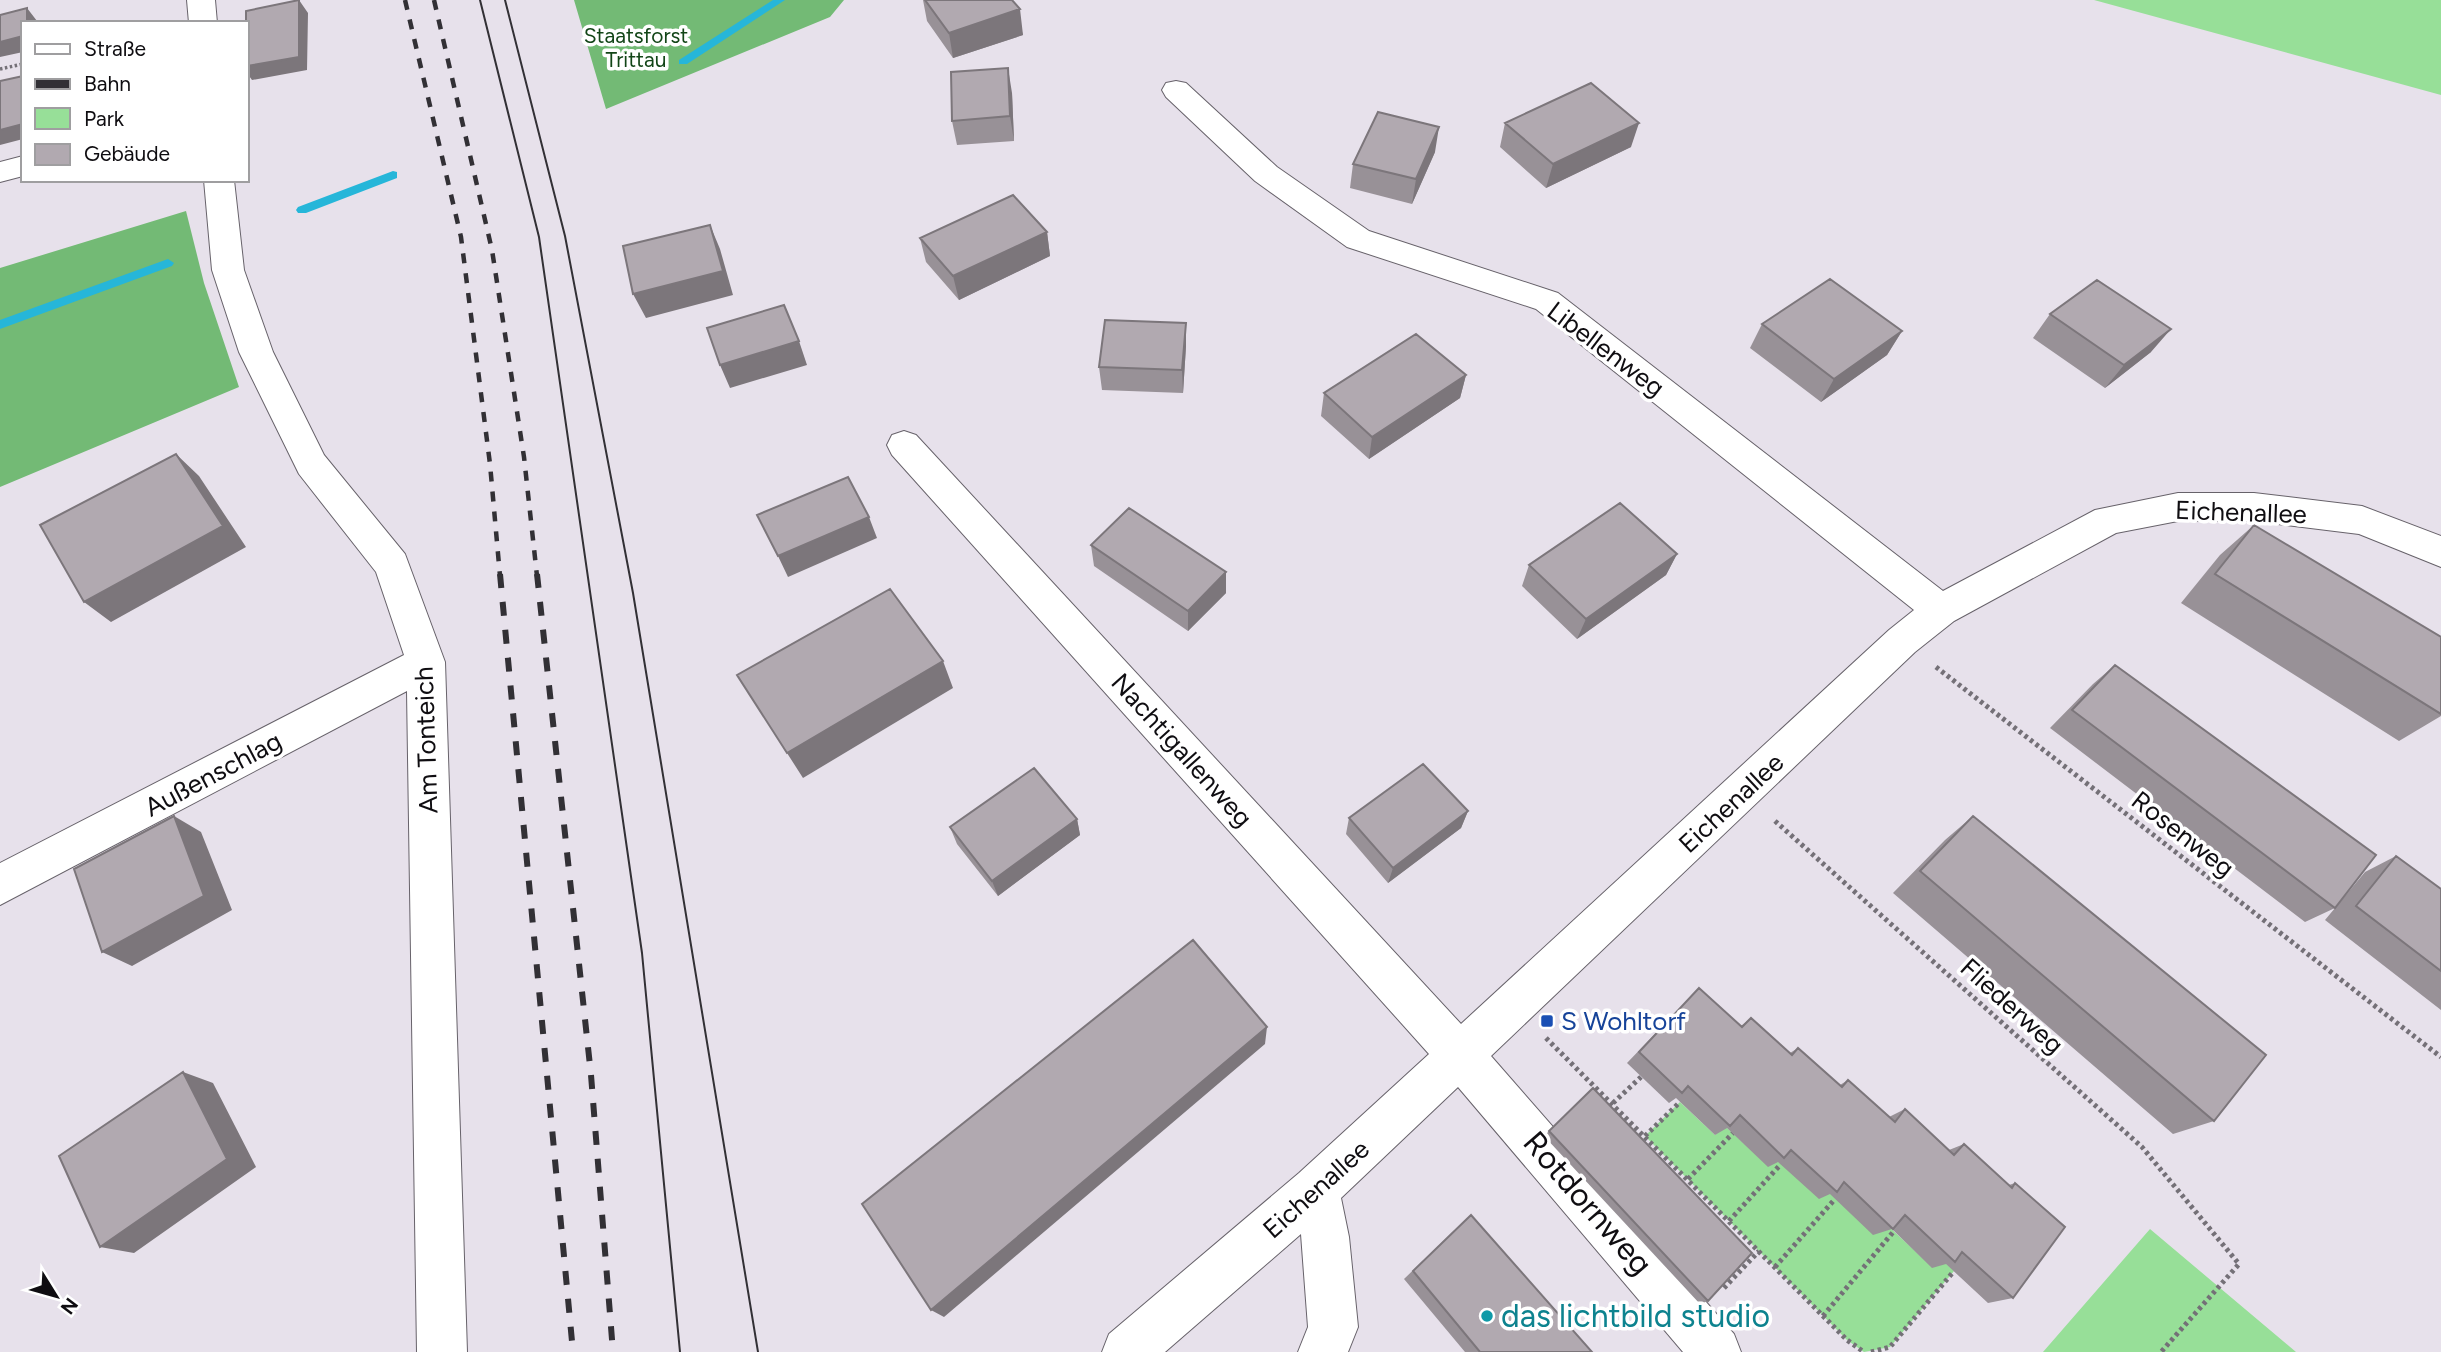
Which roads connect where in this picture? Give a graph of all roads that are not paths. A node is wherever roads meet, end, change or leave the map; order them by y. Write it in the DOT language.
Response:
graph roads {
  1 [pos="201,0"];
  2 [pos="203,21"];
  3 [pos="1176,90"];
  4 [pos="21,167"];
  5 [pos="0,172"];
  6 [pos="219,182"];
  7 [pos="904,445"];
  8 [pos="2441,552"];
  9 [pos="1941,610"];
  10 [pos="426,662"];
  11 [pos="0,886"];
  12 [pos="1459,1054"];
  13 [pos="1316,1190"];
  14 [pos="442,1352"];
  15 [pos="1127,1352"];
  16 [pos="1324,1352"];
  17 [pos="1716,1352"];
  1 -- 2 [label="street"];
  3 -- 9 [label="street, Libellenweg"];
  4 -- 5 [label="street"];
  6 -- 10 [label="street, Am Tonteich"];
  7 -- 12 [label="street, Nachtigallenweg"];
  8 -- 9 [label="street, Eichenallee"];
  9 -- 12 [label="street, Eichenallee"];
  10 -- 11 [label="street, Außenschlag"];
  10 -- 14 [label="street, Am Tonteich"];
  12 -- 13 [label="street, Eichenallee"];
  12 -- 17 [label="street, Rotdornweg"];
  13 -- 15 [label="street, Eichenallee"];
  13 -- 16 [label="street"];
}
